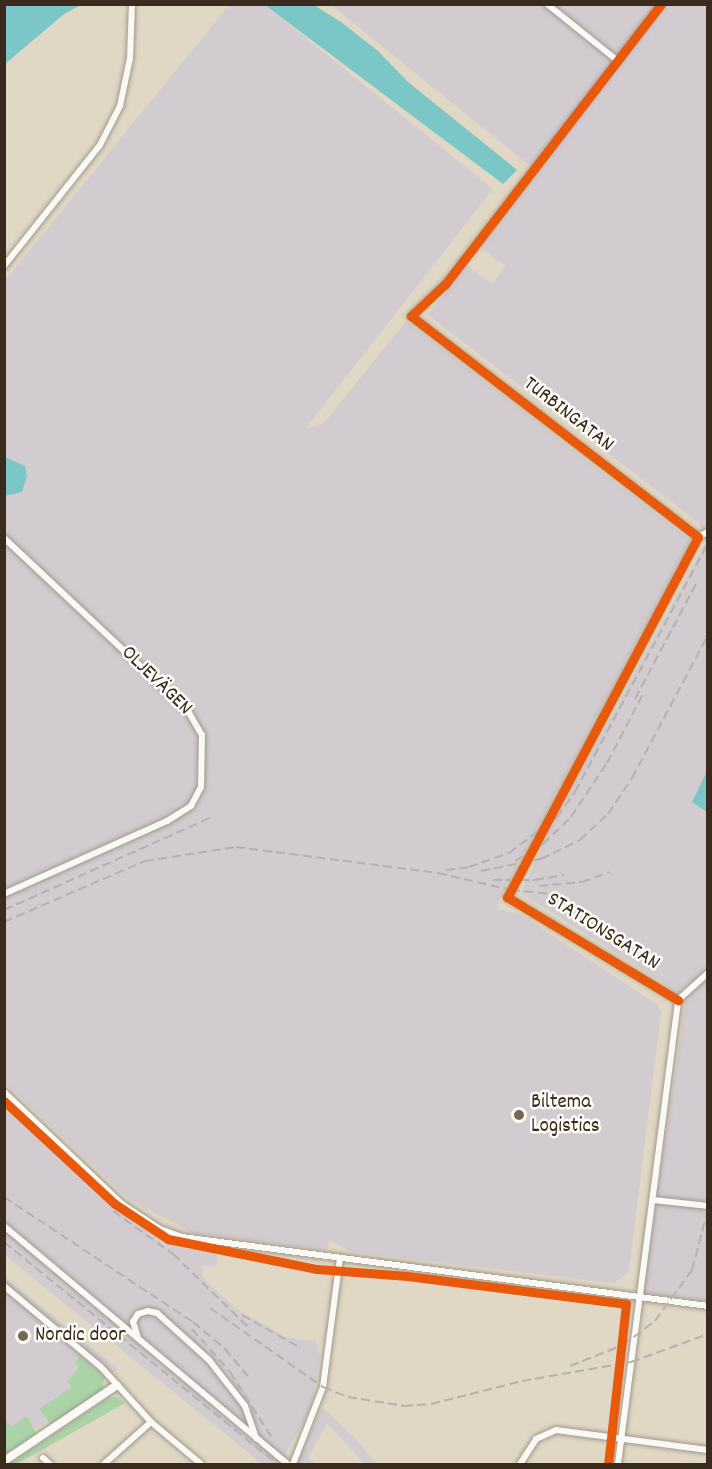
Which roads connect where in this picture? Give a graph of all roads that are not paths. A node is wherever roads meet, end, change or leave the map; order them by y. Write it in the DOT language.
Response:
graph roads {
  1 [pos="132,4"];
  2 [pos="547,4"];
  3 [pos="661,4"];
  4 [pos="618,61"];
  5 [pos="4,266"];
  6 [pos="708,532"];
  7 [pos="698,537"];
  8 [pos="4,538"];
  9 [pos="4,894"];
  10 [pos="708,973"];
  11 [pos="678,1000"];
  12 [pos="4,1092"];
  13 [pos="654,1200"];
  14 [pos="708,1206"];
  15 [pos="4,1227"];
  16 [pos="340,1258"];
  17 [pos="4,1286"];
  18 [pos="640,1297"];
  19 [pos="708,1306"];
  20 [pos="138,1338"];
  21 [pos="117,1385"];
  22 [pos="151,1422"];
  23 [pos="257,1438"];
  24 [pos="622,1439"];
  25 [pos="708,1450"];
  26 [pos="43,1458"];
  27 [pos="4,1461"];
  28 [pos="50,1464"];
  29 [pos="104,1464"];
  30 [pos="200,1464"];
  31 [pos="288,1464"];
  32 [pos="293,1464"];
  33 [pos="519,1464"];
  34 [pos="618,1464"];
  1 -- 5 [label="street"];
  2 -- 4 [label="street"];
  3 -- 4 [label="street, TURBINGATAN"];
  4 -- 7 [label="street, TURBINGATAN"];
  6 -- 7 [label="street"];
  7 -- 11 [label="street, STATIONSGATAN"];
  8 -- 9 [label="street, OLJEVÄGEN"];
  10 -- 11 [label="street"];
  11 -- 13 [label="street"];
  12 -- 16 [label="street"];
  13 -- 14 [label="street"];
  13 -- 18 [label="street"];
  15 -- 20 [label="street"];
  16 -- 18 [label="street"];
  16 -- 32 [label="street"];
  17 -- 21 [label="street"];
  18 -- 19 [label="street"];
  18 -- 24 [label="street"];
  20 -- 23 [label="street"];
  20 -- 23 [label="street"];
  21 -- 22 [label="street"];
  21 -- 27 [label="street"];
  22 -- 29 [label="street"];
  22 -- 30 [label="street"];
  23 -- 31 [label="street"];
  24 -- 25 [label="street"];
  24 -- 33 [label="street"];
  24 -- 34 [label="street"];
  26 -- 28 [label="street"];
}
